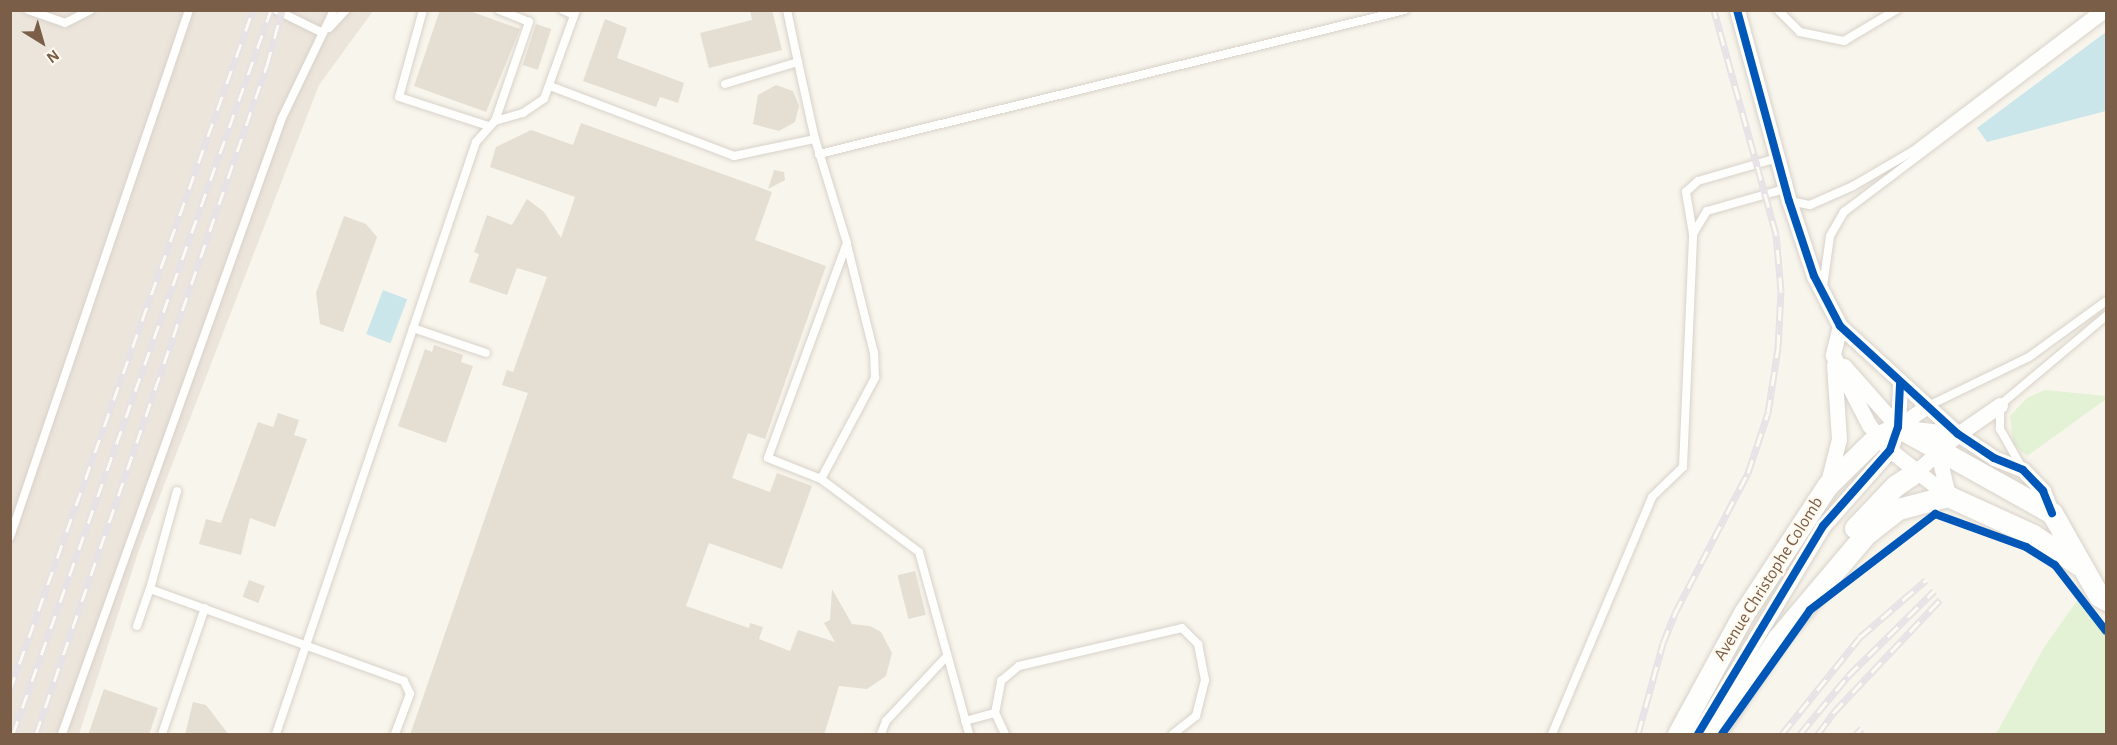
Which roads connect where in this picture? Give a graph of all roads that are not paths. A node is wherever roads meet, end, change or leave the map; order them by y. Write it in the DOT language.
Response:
graph roads {
  1 [pos="28,10"];
  2 [pos="91,10"];
  3 [pos="189,10"];
  4 [pos="276,10"];
  5 [pos="330,10"];
  6 [pos="334,10"];
  7 [pos="344,10"];
  8 [pos="423,10"];
  9 [pos="499,10"];
  10 [pos="562,10"];
  11 [pos="787,10"];
  12 [pos="1405,10"];
  13 [pos="1737,10"];
  14 [pos="1778,10"];
  15 [pos="1896,10"];
  16 [pos="2099,10"];
  17 [pos="575,13"];
  18 [pos="2106,14"];
  19 [pos="323,33"];
  20 [pos="798,62"];
  21 [pos="725,84"];
  22 [pos="550,86"];
  23 [pos="491,124"];
  24 [pos="815,139"];
  25 [pos="819,154"];
  26 [pos="1777,158"];
  27 [pos="1787,195"];
  28 [pos="1693,234"];
  29 [pos="847,243"];
  30 [pos="1822,291"];
  31 [pos="2106,301"];
  32 [pos="2106,316"];
  33 [pos="1840,326"];
  34 [pos="413,328"];
  35 [pos="486,353"];
  36 [pos="1833,356"];
  37 [pos="1900,384"];
  38 [pos="2000,405"];
  39 [pos="1926,407"];
  40 [pos="1898,427"];
  41 [pos="1958,434"];
  42 [pos="1884,444"];
  43 [pos="1938,452"];
  44 [pos="2023,470"];
  45 [pos="1917,471"];
  46 [pos="821,478"];
  47 [pos="1827,486"];
  48 [pos="177,491"];
  49 [pos="1948,495"];
  50 [pos="2052,513"];
  51 [pos="10,537"];
  52 [pos="2082,567"];
  53 [pos="150,590"];
  54 [pos="2106,600"];
  55 [pos="205,608"];
  56 [pos="137,626"];
  57 [pos="307,643"];
  58 [pos="947,656"];
  59 [pos="995,713"];
  60 [pos="965,721"];
  61 [pos="62,735"];
  62 [pos="162,735"];
  63 [pos="276,735"];
  64 [pos="395,735"];
  65 [pos="881,735"];
  66 [pos="969,735"];
  67 [pos="1005,735"];
  68 [pos="1173,735"];
  69 [pos="1552,735"];
  70 [pos="1678,735"];
  71 [pos="1698,735"];
  72 [pos="1706,735"];
  73 [pos="1714,735"];
  1 -- 2 [label="lane"];
  3 -- 51 [label="lane"];
  4 -- 19 [label="lane"];
  5 -- 19 [label="lane"];
  6 -- 19 [label="lane"];
  7 -- 19 [label="lane"];
  8 -- 23 [label="lane"];
  9 -- 23 [label="lane"];
  10 -- 17 [label="lane"];
  11 -- 20 [label="lane"];
  12 -- 25 [label="lane"];
  13 -- 26 [label="street"];
  14 -- 15 [label="lane"];
  16 -- 27 [label="lane"];
  17 -- 22 [label="lane"];
  18 -- 30 [label="lane"];
  19 -- 61 [label="lane"];
  20 -- 21 [label="lane"];
  20 -- 24 [label="lane"];
  22 -- 23 [label="lane"];
  22 -- 24 [label="lane"];
  23 -- 34 [label="lane"];
  24 -- 25 [label="lane"];
  25 -- 29 [label="lane"];
  26 -- 27 [label="street"];
  26 -- 28 [label="lane"];
  27 -- 28 [label="lane"];
  27 -- 30 [label="street"];
  28 -- 69 [label="lane"];
  29 -- 46 [label="lane"];
  29 -- 46 [label="lane"];
  30 -- 33 [label="street"];
  31 -- 39 [label="lane"];
  32 -- 38 [label="lane"];
  33 -- 36 [label="street"];
  33 -- 37 [label="street"];
  34 -- 35 [label="lane"];
  34 -- 57 [label="lane"];
  36 -- 40 [label="street"];
  36 -- 42 [label="street"];
  36 -- 47 [label="street"];
  37 -- 39 [label="street"];
  37 -- 40 [label="street"];
  38 -- 41 [label="street"];
  38 -- 44 [label="lane"];
  39 -- 40 [label="street"];
  39 -- 41 [label="street"];
  40 -- 41 [label="street"];
  40 -- 42 [label="main road, Avenue Christophe Colomb"];
  40 -- 43 [label="main road"];
  41 -- 43 [label="street"];
  41 -- 44 [label="street"];
  42 -- 45 [label="street"];
  42 -- 47 [label="main road, Avenue Christophe Colomb"];
  42 -- 71 [label="street"];
  43 -- 45 [label="street"];
  43 -- 49 [label="street"];
  43 -- 50 [label="main road"];
  44 -- 50 [label="street"];
  45 -- 49 [label="street"];
  45 -- 72 [label="main road"];
  46 -- 58 [label="lane"];
  47 -- 70 [label="main road, Avenue Christophe Colomb"];
  48 -- 53 [label="lane"];
  49 -- 52 [label="main road"];
  49 -- 73 [label="main road"];
  50 -- 52 [label="main road"];
  52 -- 54 [label="main road"];
  53 -- 55 [label="lane"];
  53 -- 56 [label="lane"];
  55 -- 57 [label="lane"];
  55 -- 62 [label="lane"];
  57 -- 63 [label="lane"];
  57 -- 64 [label="lane"];
  58 -- 60 [label="lane"];
  58 -- 65 [label="lane"];
  59 -- 60 [label="lane"];
  59 -- 67 [label="lane"];
  59 -- 68 [label="lane"];
  60 -- 66 [label="lane"];
}
